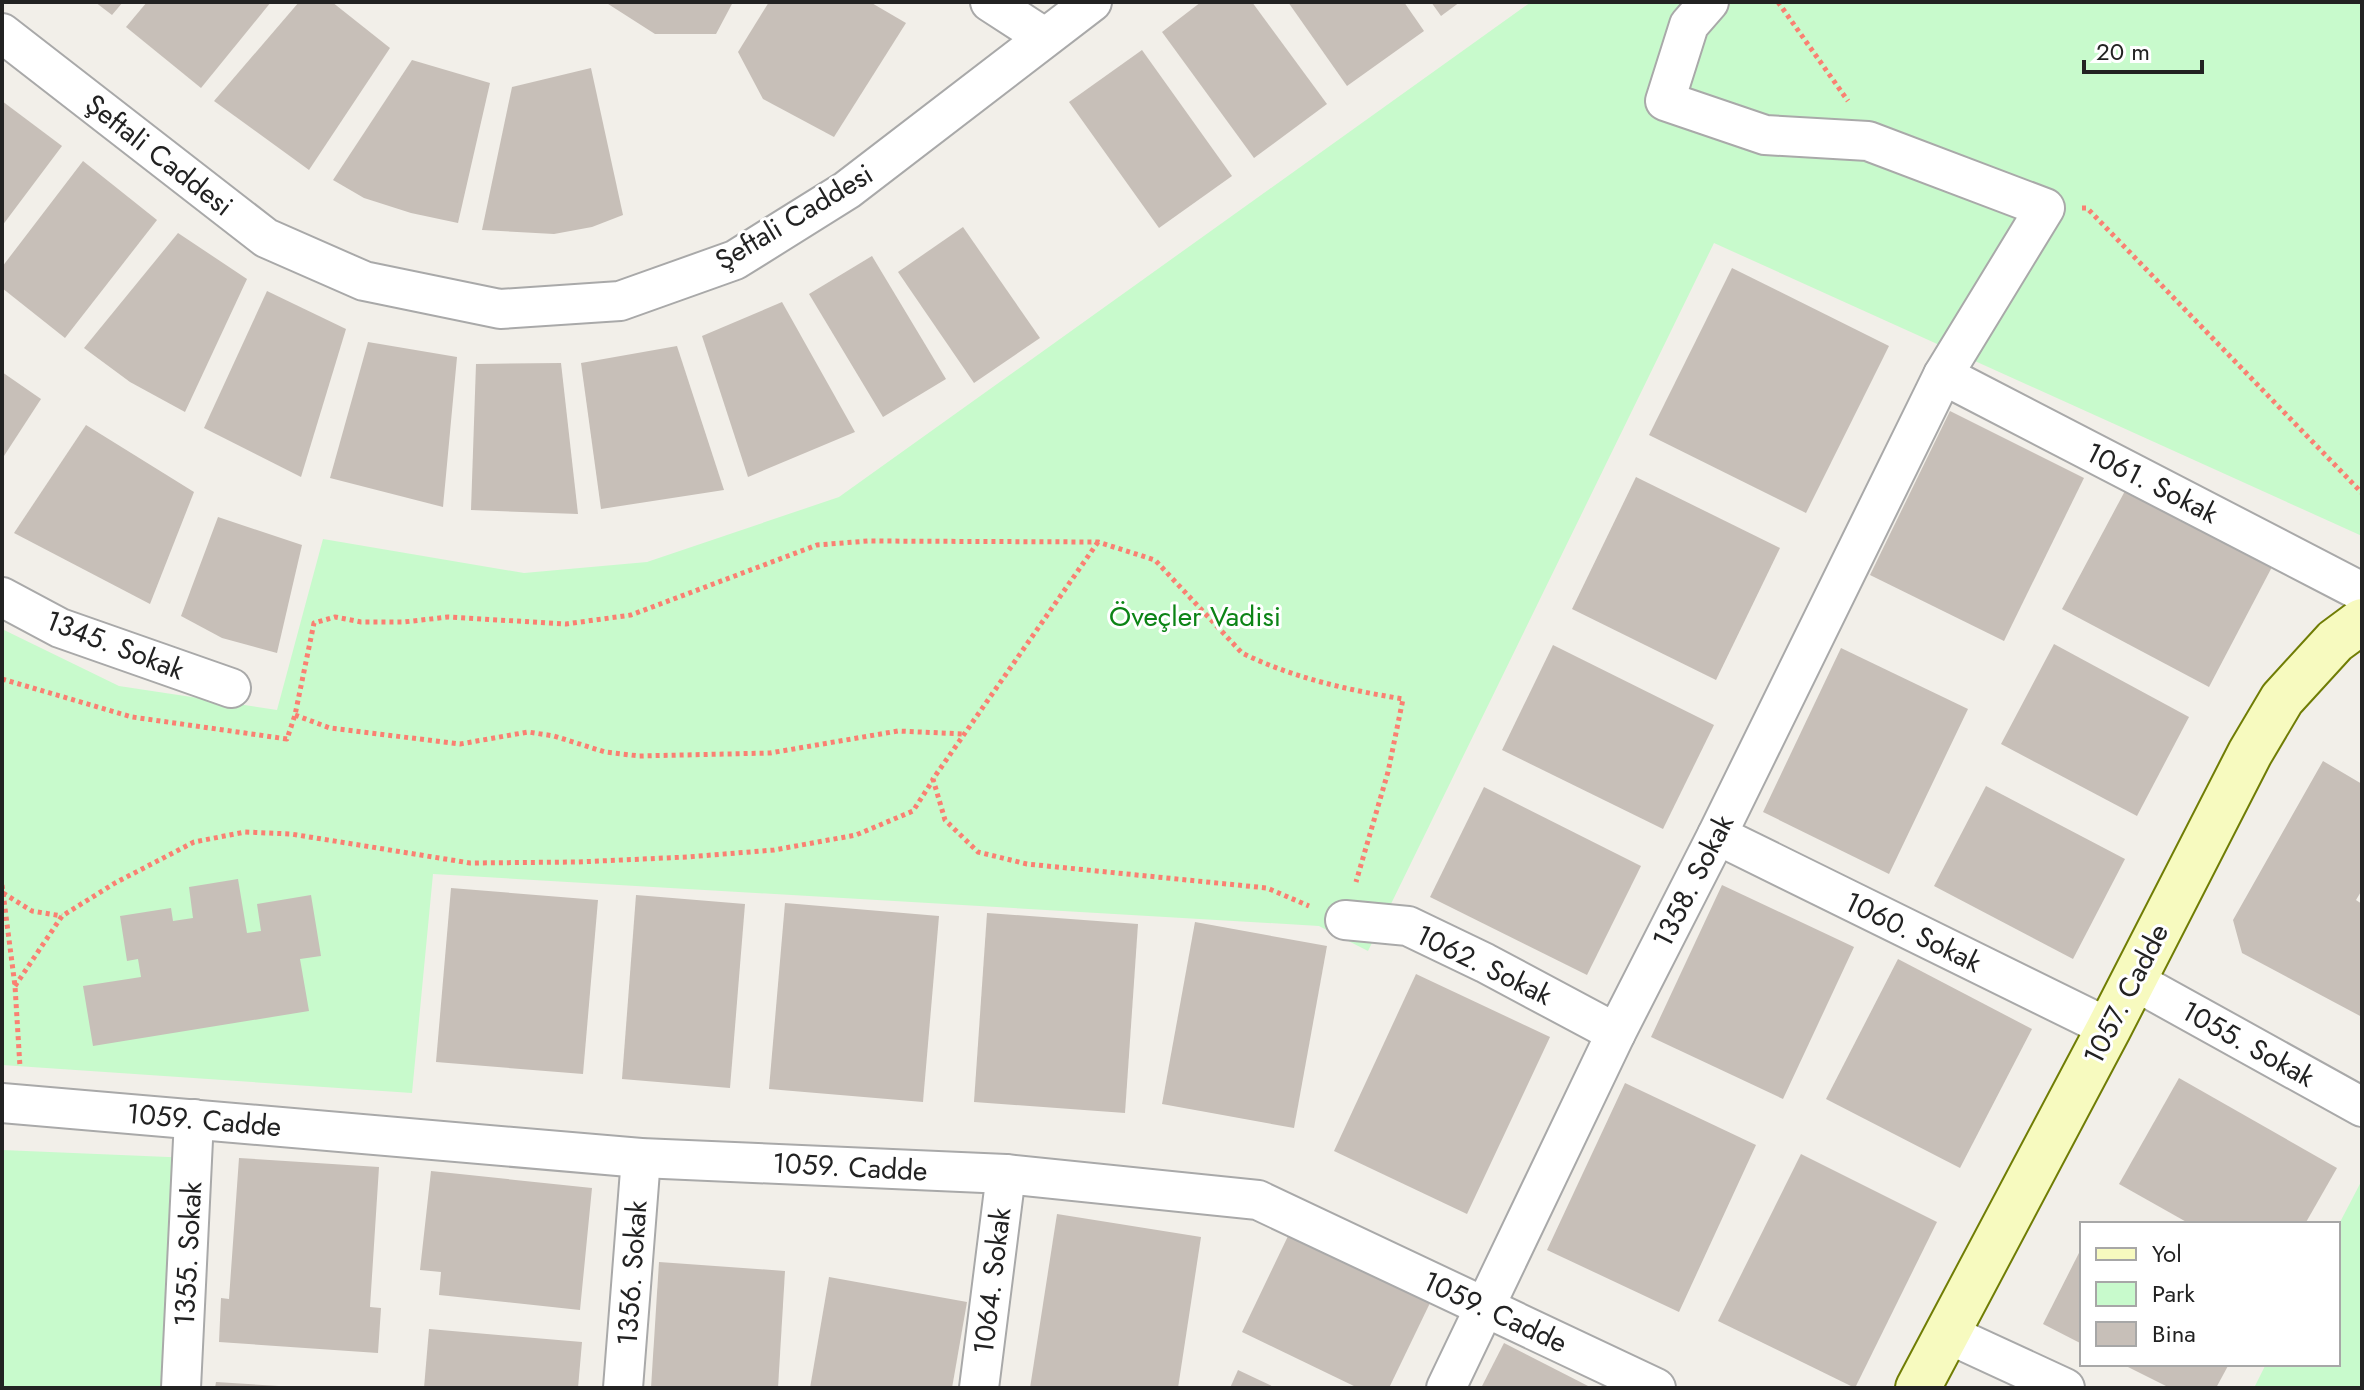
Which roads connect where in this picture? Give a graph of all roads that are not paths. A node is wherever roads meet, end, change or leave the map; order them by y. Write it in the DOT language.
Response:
graph roads {
  1 [pos="990,2"];
  2 [pos="1092,2"];
  3 [pos="1709,2"];
  4 [pos="2,33"];
  5 [pos="1044,37"];
  6 [pos="1943,375"];
  7 [pos="2362,592"];
  8 [pos="2,597"];
  9 [pos="2362,621"];
  10 [pos="231,688"];
  11 [pos="1717,835"];
  12 [pos="1345,920"];
  13 [pos="2133,980"];
  14 [pos="2109,1028"];
  15 [pos="1616,1033"];
  16 [pos="12,1104"];
  17 [pos="2362,1107"];
  18 [pos="194,1119"];
  19 [pos="641,1158"];
  20 [pos="1006,1174"];
  21 [pos="1484,1307"];
  22 [pos="1948,1334"];
  23 [pos="181,1388"];
  24 [pos="623,1388"];
  25 [pos="979,1388"];
  26 [pos="1446,1388"];
  27 [pos="1656,1388"];
  28 [pos="1918,1388"];
  29 [pos="2065,1388"];
  1 -- 5 [label="street"];
  2 -- 5 [label="street, Şeftali Caddesi"];
  3 -- 6 [label="street, 1358. Sokak"];
  4 -- 5 [label="street, Şeftali Caddesi"];
  6 -- 7 [label="street, 1061. Sokak"];
  6 -- 11 [label="street, 1358. Sokak"];
  8 -- 10 [label="street, 1345. Sokak"];
  9 -- 13 [label="street, 1057. Cadde"];
  11 -- 14 [label="street, 1060. Sokak"];
  11 -- 15 [label="street, 1358. Sokak"];
  12 -- 15 [label="street, 1062. Sokak"];
  13 -- 14 [label="street, 1057. Cadde"];
  13 -- 17 [label="street, 1055. Sokak"];
  14 -- 22 [label="street, 1057. Cadde"];
  15 -- 21 [label="street, 1358. Sokak"];
  16 -- 18 [label="street, 1059. Cadde"];
  18 -- 19 [label="street, 1059. Cadde"];
  18 -- 23 [label="street, 1355. Sokak"];
  19 -- 20 [label="street, 1059. Cadde"];
  19 -- 24 [label="street, 1356. Sokak"];
  20 -- 21 [label="street, 1059. Cadde"];
  20 -- 25 [label="street, 1064. Sokak"];
  21 -- 26 [label="street, 1358. Sokak"];
  21 -- 27 [label="street, 1059. Cadde"];
  22 -- 28 [label="street, 1057. Cadde"];
  22 -- 29 [label="street"];
}
